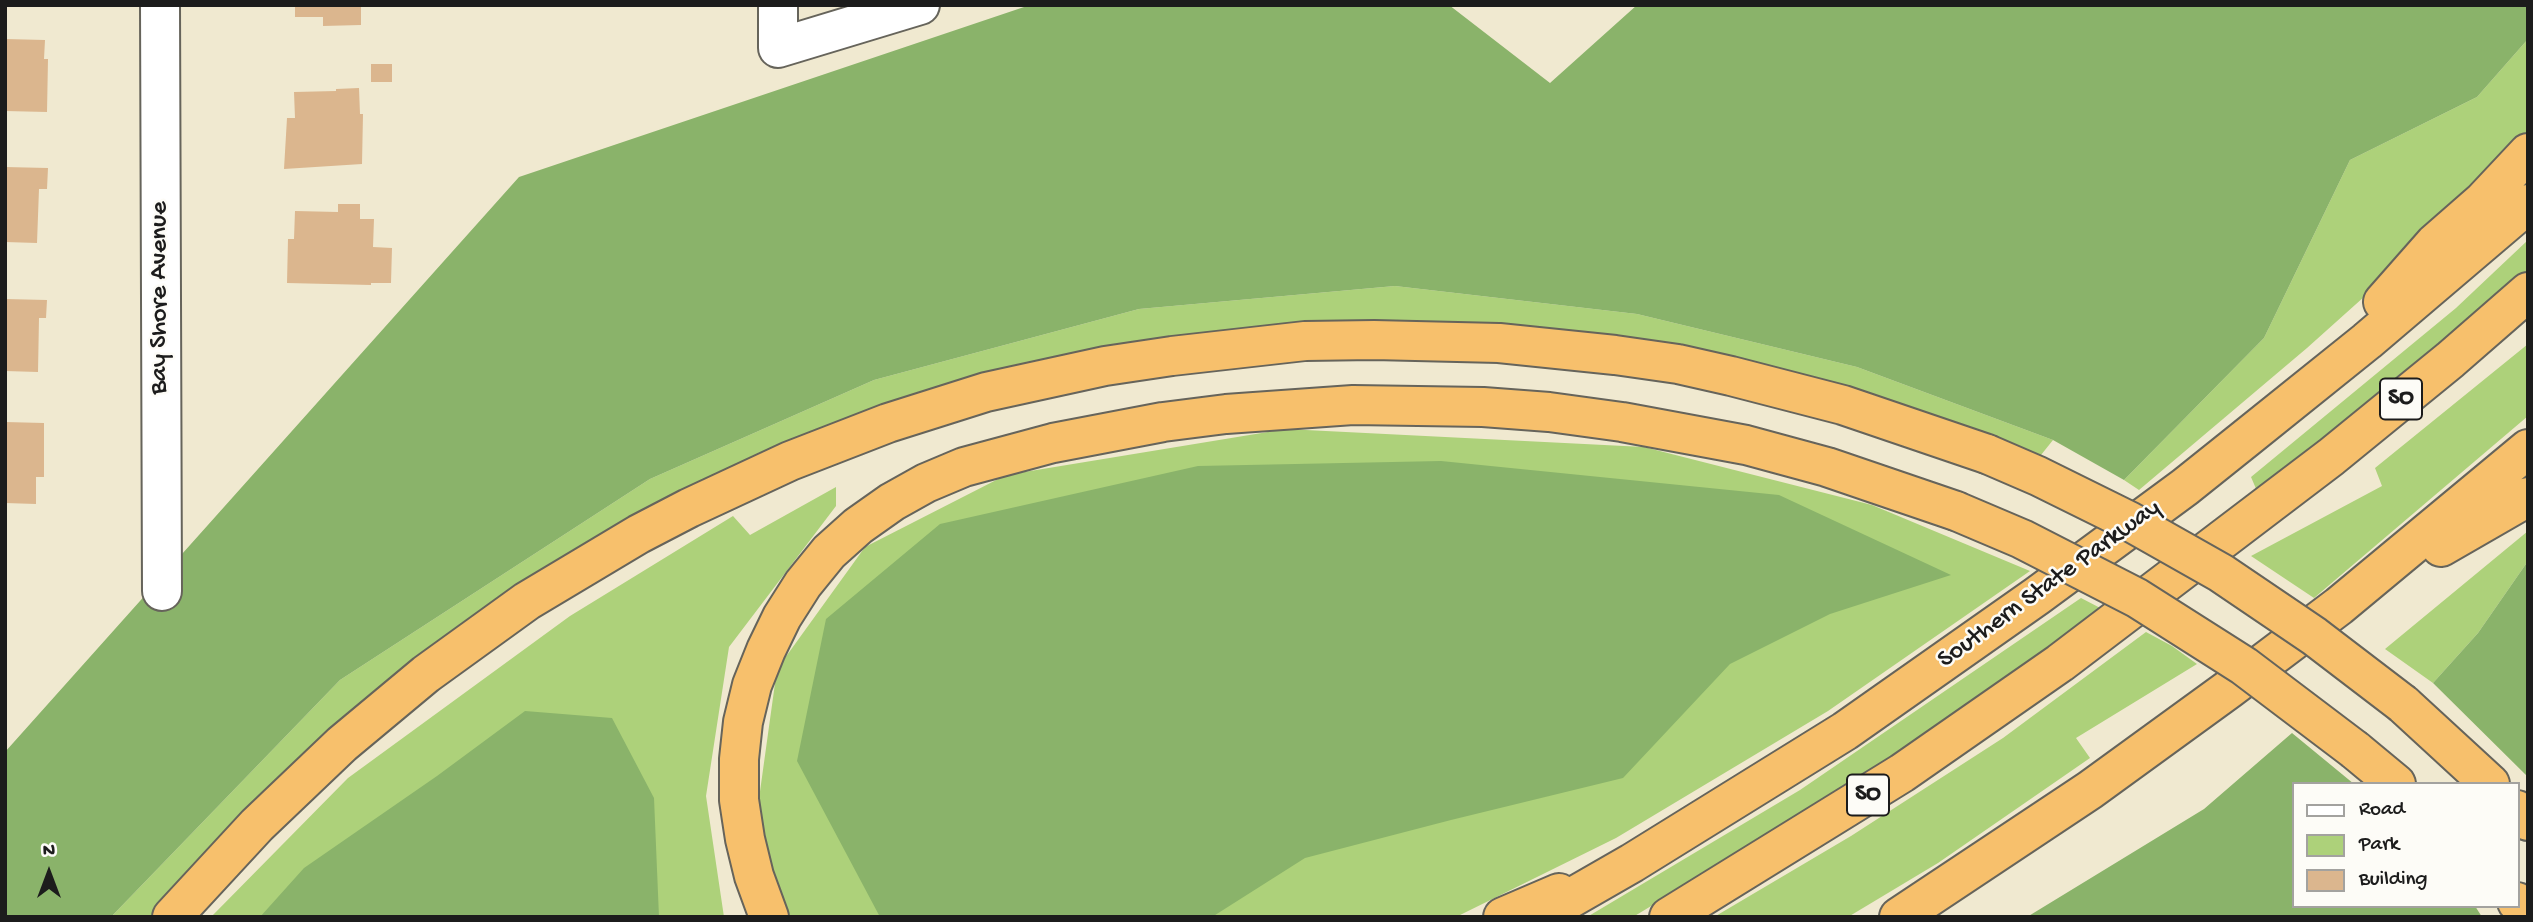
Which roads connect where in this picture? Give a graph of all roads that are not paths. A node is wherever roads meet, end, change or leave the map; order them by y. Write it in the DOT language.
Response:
graph roads {
  1 [pos="160,5"];
  2 [pos="778,5"];
  3 [pos="920,5"];
  4 [pos="2528,153"];
  5 [pos="2528,204"];
  6 [pos="2528,292"];
  7 [pos="2306,390"];
  8 [pos="2528,450"];
  9 [pos="2528,496"];
  10 [pos="162,591"];
  11 [pos="2339,606"];
  12 [pos="2394,782"];
  13 [pos="2488,782"];
  14 [pos="1633,863"];
  15 [pos="172,917"];
  16 [pos="769,917"];
  17 [pos="1503,917"];
  18 [pos="1538,917"];
  19 [pos="1669,917"];
  20 [pos="1899,917"];
  1 -- 10 [label="street, Bay Shore Avenue"];
  2 -- 3 [label="street"];
  4 -- 7 [label="highway"];
  5 -- 7 [label="highway, Southern State Parkway / SO"];
  6 -- 19 [label="highway, SO"];
  7 -- 14 [label="highway, Southern State Parkway / SO"];
  8 -- 11 [label="highway"];
  9 -- 11 [label="highway"];
  11 -- 20 [label="highway"];
  12 -- 16 [label="highway, bridge"];
  13 -- 15 [label="highway, bridge"];
  14 -- 17 [label="highway"];
  14 -- 18 [label="highway, Southern State Parkway / SO"];
}
